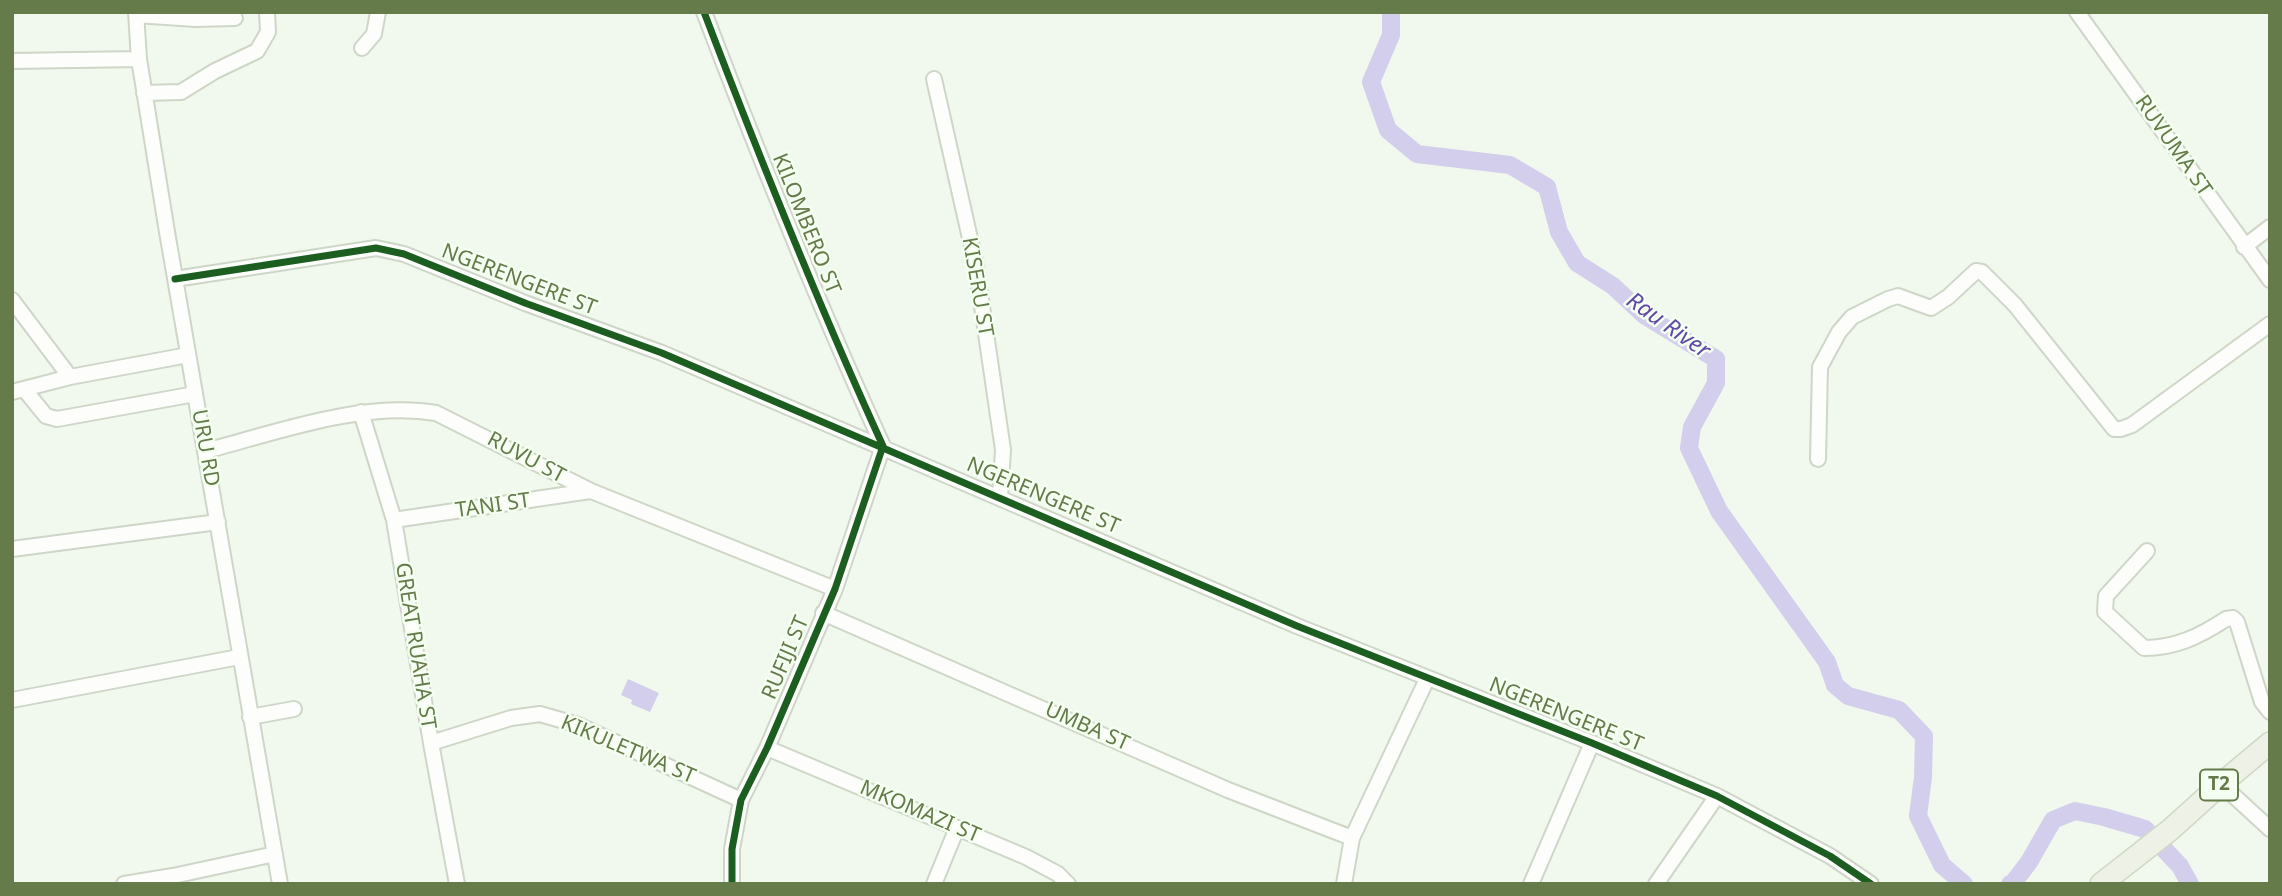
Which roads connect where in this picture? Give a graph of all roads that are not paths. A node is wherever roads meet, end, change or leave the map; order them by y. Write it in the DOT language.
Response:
graph roads {
  1 [pos="267,12"];
  2 [pos="378,12"];
  3 [pos="704,12"];
  4 [pos="2077,12"];
  5 [pos="136,14"];
  6 [pos="235,18"];
  7 [pos="362,48"];
  8 [pos="139,59"];
  9 [pos="12,61"];
  10 [pos="934,79"];
  11 [pos="144,93"];
  12 [pos="2270,227"];
  13 [pos="2244,247"];
  14 [pos="175,279"];
  15 [pos="2270,280"];
  16 [pos="12,300"];
  17 [pos="2270,324"];
  18 [pos="188,355"];
  19 [pos="70,377"];
  20 [pos="18,390"];
  21 [pos="195,394"];
  22 [pos="361,412"];
  23 [pos="883,446"];
  24 [pos="205,451"];
  25 [pos="1818,459"];
  26 [pos="591,491"];
  27 [pos="1000,497"];
  28 [pos="394,520"];
  29 [pos="218,522"];
  30 [pos="12,549"];
  31 [pos="2147,551"];
  32 [pos="835,589"];
  33 [pos="823,613"];
  34 [pos="239,657"];
  35 [pos="1427,679"];
  36 [pos="12,700"];
  37 [pos="294,709"];
  38 [pos="2270,712"];
  39 [pos="250,717"];
  40 [pos="431,743"];
  41 [pos="1592,743"];
  42 [pos="2270,743"];
  43 [pos="767,748"];
  44 [pos="2221,784"];
  45 [pos="1717,796"];
  46 [pos="741,800"];
  47 [pos="957,828"];
  48 [pos="2270,829"];
  49 [pos="1352,838"];
  50 [pos="275,854"];
  51 [pos="124,884"];
  52 [pos="280,884"];
  53 [pos="457,884"];
  54 [pos="732,884"];
  55 [pos="934,884"];
  56 [pos="1068,884"];
  57 [pos="1344,884"];
  58 [pos="1531,884"];
  59 [pos="1656,884"];
  60 [pos="1871,884"];
  61 [pos="2101,884"];
  1 -- 11 [label="street"];
  2 -- 7 [label="street"];
  3 -- 23 [label="street, KILOMBERO ST"];
  4 -- 13 [label="street, RUVUMA ST"];
  5 -- 6 [label="street"];
  5 -- 8 [label="street, URU RD"];
  8 -- 9 [label="street"];
  8 -- 11 [label="street, URU RD"];
  10 -- 27 [label="street, KISERU ST"];
  11 -- 14 [label="street, URU RD"];
  12 -- 13 [label="street"];
  13 -- 15 [label="street, RUVUMA ST"];
  14 -- 18 [label="street, URU RD"];
  14 -- 23 [label="street, NGERENGERE ST"];
  16 -- 19 [label="street"];
  17 -- 25 [label="street"];
  18 -- 19 [label="street"];
  18 -- 21 [label="street, URU RD"];
  19 -- 20 [label="street"];
  20 -- 21 [label="street"];
  21 -- 24 [label="street, URU RD"];
  22 -- 24 [label="street, RUVU ST"];
  22 -- 26 [label="street, RUVU ST"];
  22 -- 28 [label="street, GREAT RUAHA ST"];
  23 -- 27 [label="street, NGERENGERE ST"];
  23 -- 32 [label="street, RUFIJI ST"];
  24 -- 29 [label="street, URU RD"];
  26 -- 28 [label="street, TANI ST"];
  26 -- 32 [label="street, RUVU ST"];
  27 -- 35 [label="street, NGERENGERE ST"];
  28 -- 40 [label="street, GREAT RUAHA ST"];
  29 -- 30 [label="street"];
  29 -- 34 [label="street, URU RD"];
  31 -- 38 [label="street"];
  32 -- 33 [label="street, RUFIJI ST"];
  33 -- 43 [label="street, RUFIJI ST"];
  33 -- 49 [label="street, UMBA ST"];
  34 -- 36 [label="street"];
  34 -- 39 [label="street, URU RD"];
  35 -- 41 [label="street, NGERENGERE ST"];
  35 -- 49 [label="street"];
  37 -- 39 [label="street"];
  39 -- 50 [label="street, URU RD"];
  40 -- 46 [label="street, KIKULETWA ST"];
  40 -- 53 [label="street, GREAT RUAHA ST"];
  41 -- 45 [label="street, NGERENGERE ST"];
  41 -- 58 [label="street"];
  42 -- 44 [label="highway, T2"];
  43 -- 46 [label="street, RUFIJI ST"];
  43 -- 47 [label="street, MKOMAZI ST"];
  44 -- 48 [label="street"];
  44 -- 61 [label="highway, T2"];
  45 -- 59 [label="street"];
  45 -- 60 [label="street, NGERENGERE ST"];
  46 -- 54 [label="street, RUFIJI ST"];
  47 -- 55 [label="street"];
  47 -- 56 [label="street, MKOMAZI ST"];
  49 -- 57 [label="street"];
  50 -- 51 [label="street"];
  50 -- 52 [label="street, URU RD"];
}
